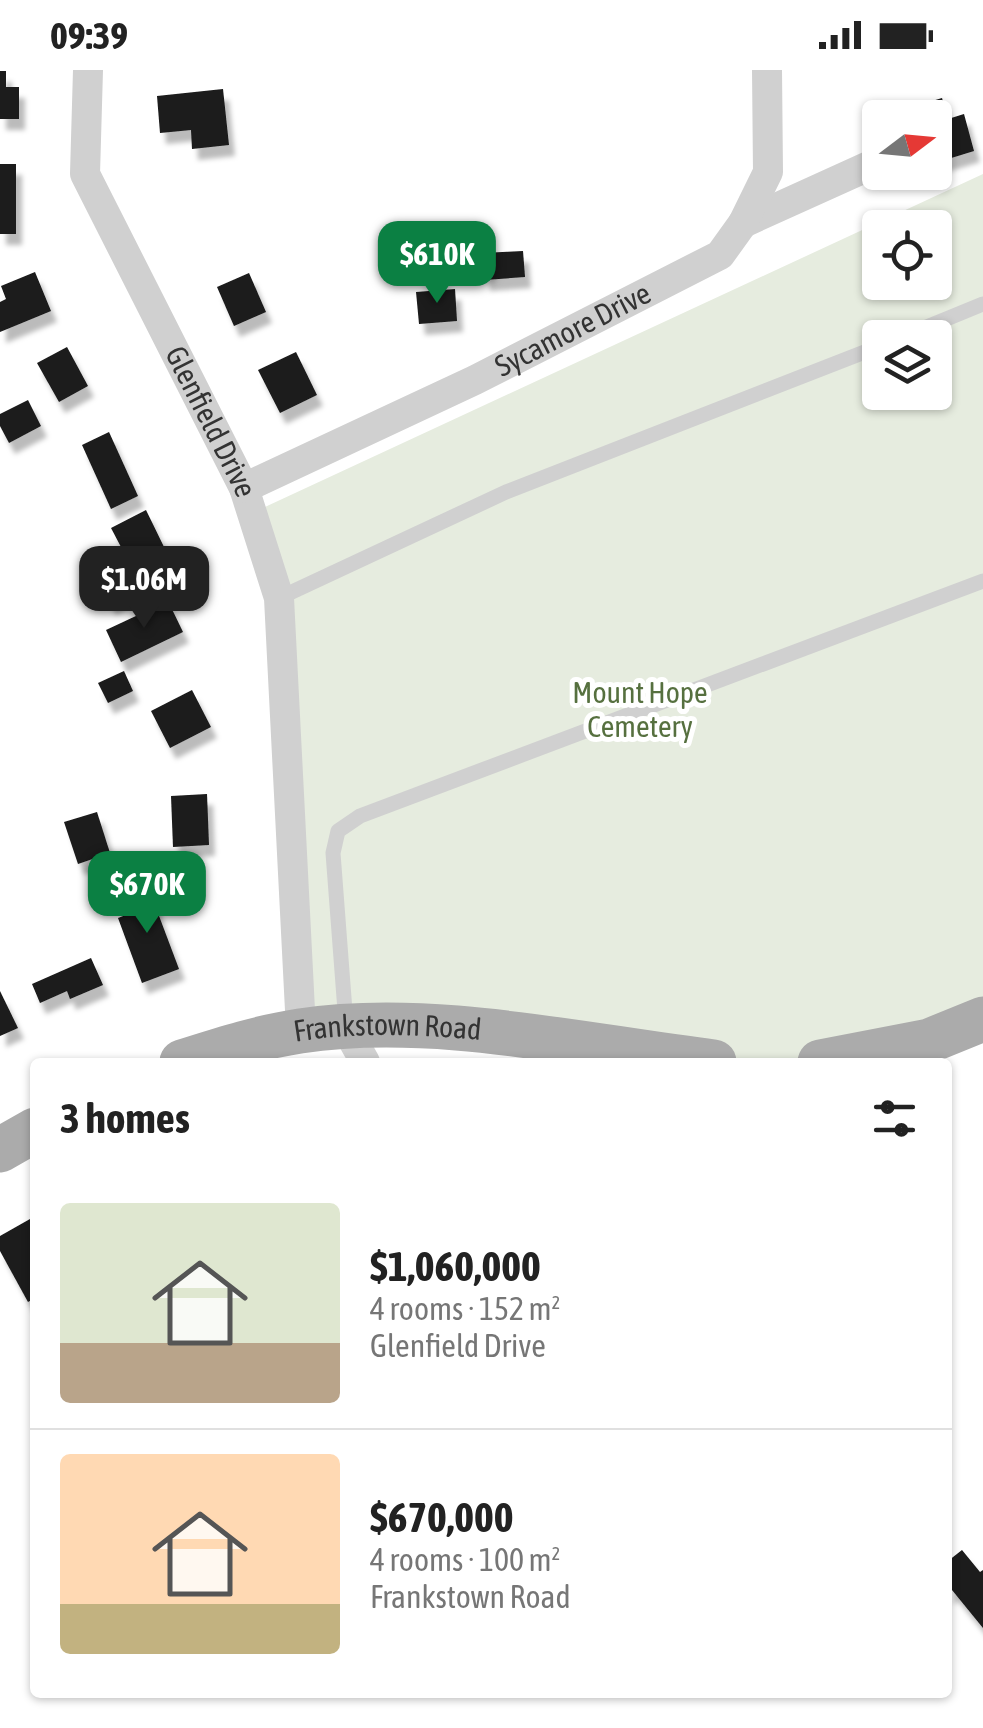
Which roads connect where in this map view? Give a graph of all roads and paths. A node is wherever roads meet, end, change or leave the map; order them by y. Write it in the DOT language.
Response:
graph roads {
  1 [pos="88,70"];
  2 [pos="767,70"];
  3 [pos="862,169"];
  4 [pos="743,224"];
  5 [pos="983,304"];
  6 [pos="944,320"];
  7 [pos="862,353"];
  8 [pos="244,488"];
  9 [pos="983,581"];
  10 [pos="279,598"];
  11 [pos="983,1020"];
  12 [pos="301,1030"];
  13 [pos="355,1045"];
  14 [pos="197,1058"];
  15 [pos="682,1058"];
  16 [pos="841,1058"];
  17 [pos="30,1133"];
  18 [pos="0,1150"];
  1 -- 8 [label="street, Glenfield Drive"];
  2 -- 4 [label="street, Sycamore Drive"];
  3 -- 4 [label="street"];
  4 -- 8 [label="street, Sycamore Drive"];
  5 -- 6 [label="lane"];
  7 -- 10 [label="lane"];
  8 -- 10 [label="street, Glenfield Drive"];
  9 -- 13 [label="lane"];
  10 -- 12 [label="street, Glenfield Drive"];
  11 -- 16 [label="main road"];
  12 -- 13 [label="main road, Frankstown Road"];
  12 -- 14 [label="main road, Frankstown Road"];
  13 -- 15 [label="main road, Frankstown Road"];
  17 -- 18 [label="main road"];
}
